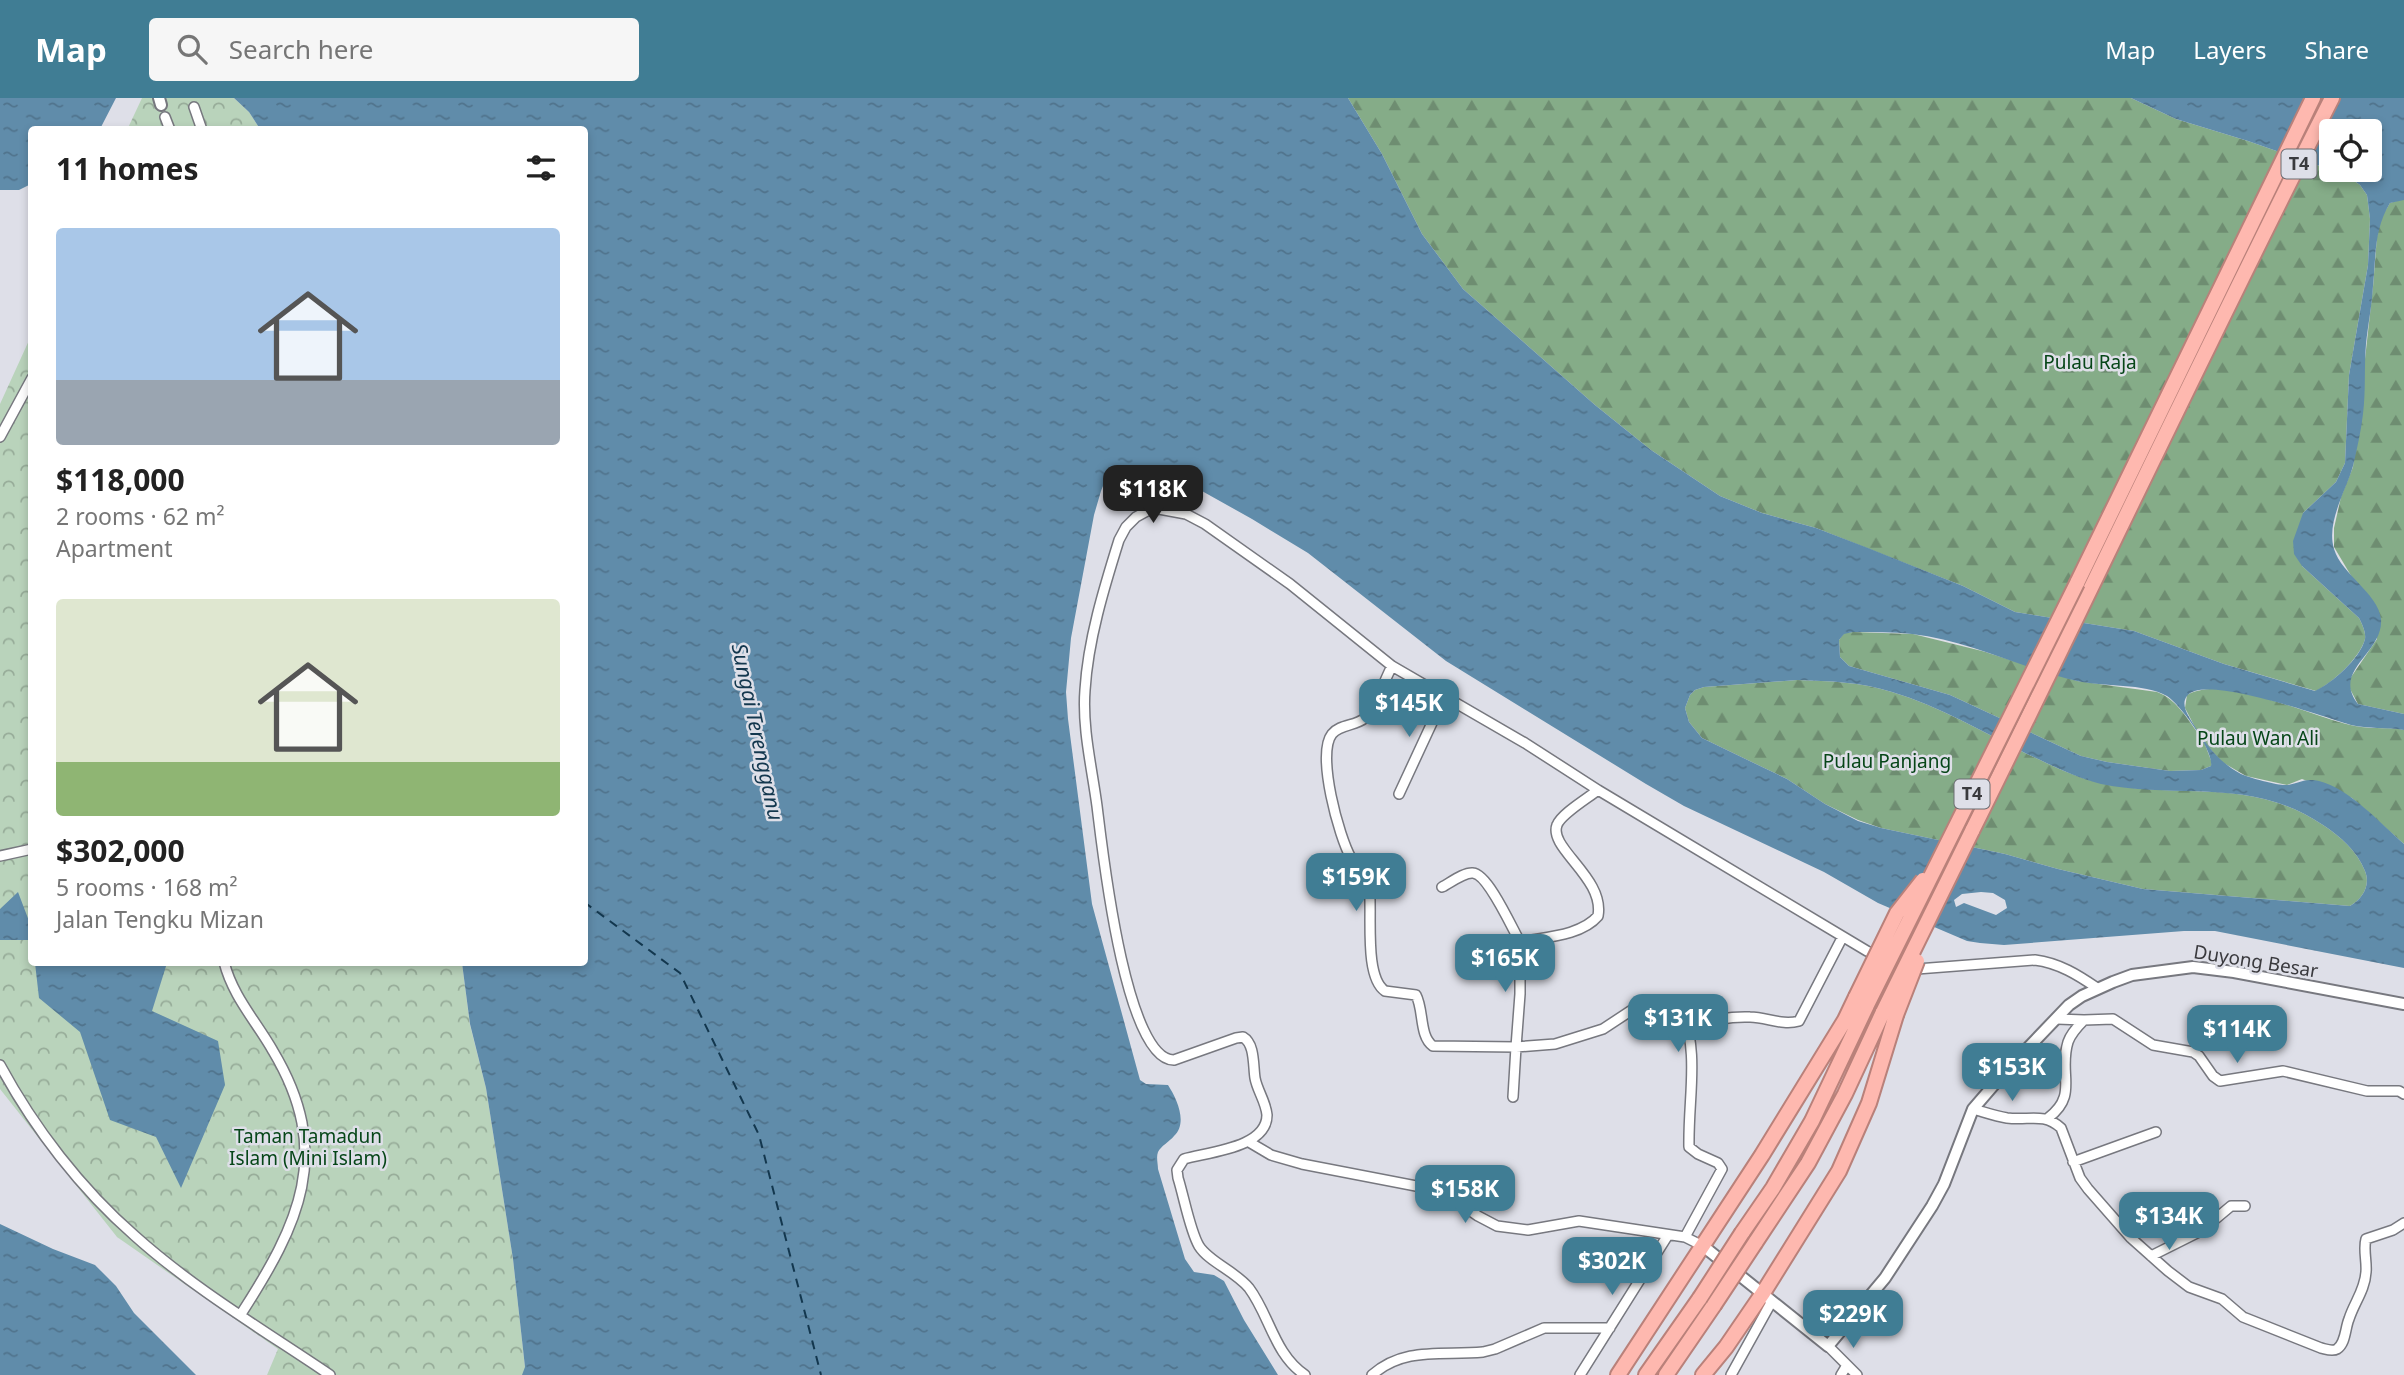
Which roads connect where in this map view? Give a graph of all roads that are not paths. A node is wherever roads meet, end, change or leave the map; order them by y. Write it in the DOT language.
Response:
graph roads {
  1 [pos="2313,98"];
  2 [pos="2332,98"];
  3 [pos="194,107"];
  4 [pos="165,117"];
  5 [pos="168,126"];
  6 [pos="201,126"];
  7 [pos="28,385"];
  8 [pos="4,421"];
  9 [pos="0,437"];
  10 [pos="1392,666"];
  11 [pos="1444,697"];
  12 [pos="1598,790"];
  13 [pos="1399,794"];
  14 [pos="28,850"];
  15 [pos="0,856"];
  16 [pos="1442,887"];
  17 [pos="1842,937"];
  18 [pos="1520,942"];
  19 [pos="225,966"];
  20 [pos="2097,988"];
  21 [pos="1861,1001"];
  22 [pos="2404,1004"];
  23 [pos="1890,1013"];
  24 [pos="2057,1018"];
  25 [pos="2084,1020"];
  26 [pos="1689,1026"];
  27 [pos="1516,1047"];
  28 [pos="0,1065"];
  29 [pos="2404,1094"];
  30 [pos="1513,1097"];
  31 [pos="1973,1109"];
  32 [pos="2048,1118"];
  33 [pos="2156,1132"];
  34 [pos="1249,1142"];
  35 [pos="2073,1161"];
  36 [pos="2245,1206"];
  37 [pos="2404,1223"];
  38 [pos="1668,1235"];
  39 [pos="1685,1237"];
  40 [pos="1703,1245"];
  41 [pos="2151,1256"];
  42 [pos="1767,1297"];
  43 [pos="241,1314"];
  44 [pos="1610,1328"];
  45 [pos="1828,1346"];
  46 [pos="1847,1365"];
  47 [pos="330,1375"];
  48 [pos="1304,1375"];
  49 [pos="1371,1375"];
  50 [pos="1580,1375"];
  51 [pos="1618,1375"];
  52 [pos="1647,1375"];
  53 [pos="1666,1375"];
  54 [pos="1703,1375"];
  55 [pos="1731,1375"];
  56 [pos="1841,1375"];
  57 [pos="1857,1375"];
  1 -- 21 [label="highway, T4, bridge"];
  2 -- 23 [label="highway, T4, bridge"];
  3 -- 6 [label="street"];
  4 -- 5 [label="street"];
  7 -- 8 [label="street"];
  8 -- 9 [label="street"];
  10 -- 11 [label="street"];
  10 -- 27 [label="street"];
  10 -- 34 [label="street"];
  11 -- 12 [label="street"];
  11 -- 13 [label="street"];
  12 -- 17 [label="street"];
  12 -- 18 [label="street"];
  14 -- 15 [label="street"];
  16 -- 18 [label="street"];
  17 -- 20 [label="street"];
  17 -- 26 [label="street"];
  18 -- 27 [label="street"];
  19 -- 43 [label="street"];
  20 -- 22 [label="street, Duyong Besar"];
  20 -- 24 [label="street, Duyong Besar"];
  21 -- 40 [label="highway"];
  21 -- 52 [label="highway, T4, bridge"];
  23 -- 42 [label="highway"];
  23 -- 53 [label="highway, bridge"];
  24 -- 25 [label="street"];
  24 -- 31 [label="street, Duyong Besar"];
  25 -- 29 [label="street"];
  25 -- 32 [label="street"];
  26 -- 27 [label="street"];
  26 -- 39 [label="street"];
  27 -- 30 [label="street"];
  28 -- 43 [label="street"];
  31 -- 32 [label="street"];
  31 -- 45 [label="street, Duyong Besar"];
  32 -- 35 [label="street"];
  33 -- 35 [label="street"];
  34 -- 38 [label="street"];
  34 -- 48 [label="street"];
  35 -- 41 [label="street"];
  36 -- 41 [label="street"];
  37 -- 41 [label="street"];
  38 -- 39 [label="street"];
  38 -- 44 [label="street"];
  39 -- 40 [label="street"];
  40 -- 42 [label="street"];
  40 -- 51 [label="highway"];
  42 -- 45 [label="street"];
  42 -- 54 [label="highway"];
  42 -- 55 [label="street"];
  43 -- 47 [label="street"];
  44 -- 49 [label="street"];
  44 -- 50 [label="street"];
  45 -- 46 [label="street"];
  46 -- 56 [label="street"];
  46 -- 57 [label="street"];
}
